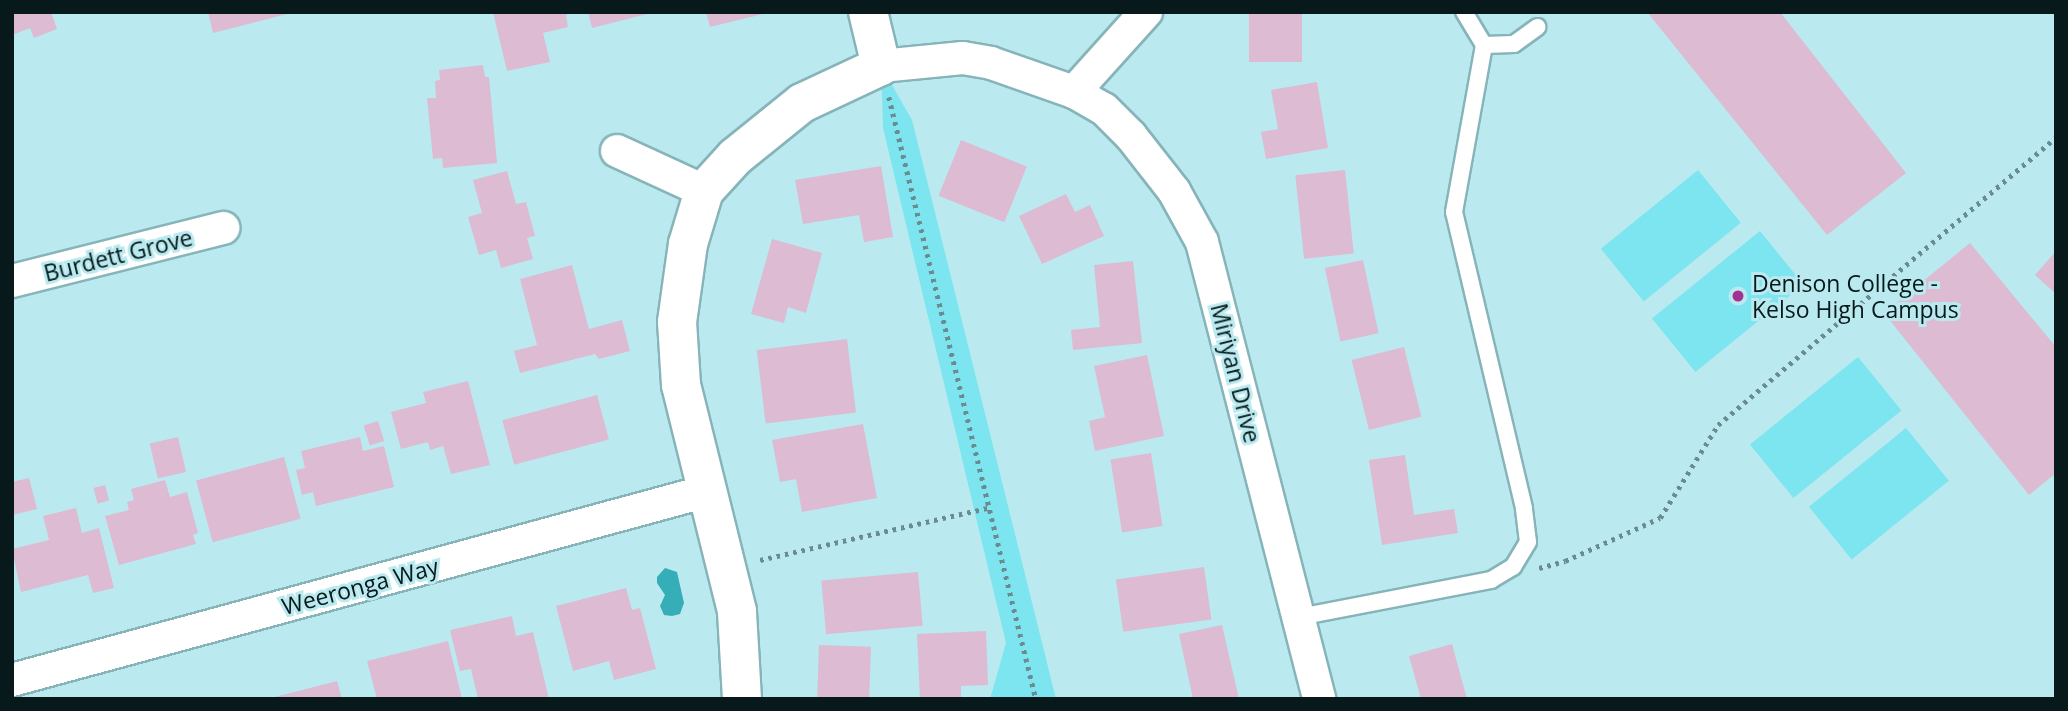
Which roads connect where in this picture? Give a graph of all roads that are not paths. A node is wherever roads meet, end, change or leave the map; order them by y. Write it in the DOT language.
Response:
graph roads {
  1 [pos="868,12"];
  2 [pos="1146,12"];
  3 [pos="1464,12"];
  4 [pos="1537,27"];
  5 [pos="1484,45"];
  6 [pos="881,66"];
  7 [pos="1074,92"];
  8 [pos="617,151"];
  9 [pos="704,191"];
  10 [pos="223,228"];
  11 [pos="12,281"];
  12 [pos="707,491"];
  13 [pos="1299,617"];
  14 [pos="12,680"];
  15 [pos="742,699"];
  16 [pos="1319,699"];
  1 -- 6 [label="street"];
  2 -- 7 [label="street"];
  3 -- 5 [label="lane"];
  4 -- 5 [label="lane"];
  5 -- 13 [label="lane"];
  6 -- 7 [label="street, Miriyan Drive"];
  6 -- 9 [label="street, Miriyan Drive"];
  7 -- 13 [label="street, Miriyan Drive"];
  8 -- 9 [label="street"];
  9 -- 12 [label="street, Miriyan Drive"];
  10 -- 11 [label="street, Burdett Grove"];
  12 -- 14 [label="street, Weeronga Way"];
  12 -- 15 [label="street, Miriyan Drive"];
  13 -- 16 [label="street, Miriyan Drive"];
}
